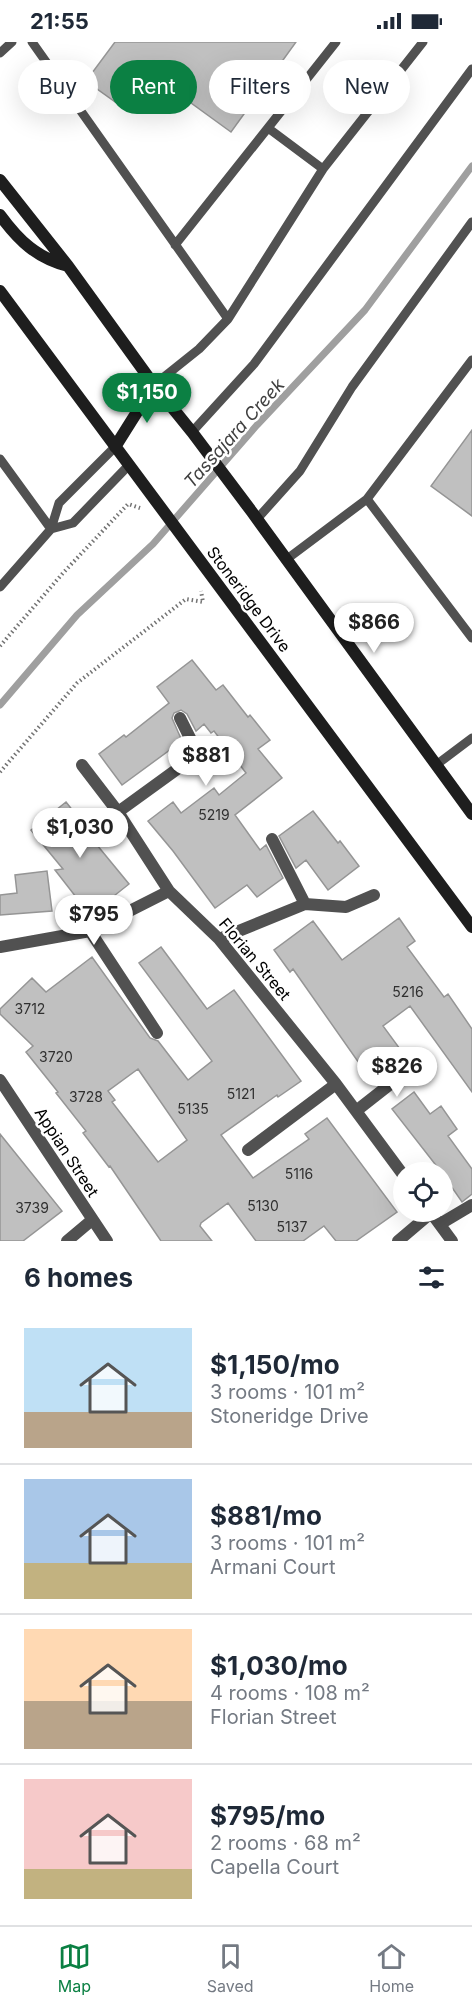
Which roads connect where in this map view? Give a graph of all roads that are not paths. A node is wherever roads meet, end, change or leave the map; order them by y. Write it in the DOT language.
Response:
graph roads {
  1 [pos="12,42"];
  2 [pos="32,42"];
  3 [pos="336,42"];
  4 [pos="423,42"];
  5 [pos="0,53"];
  6 [pos="472,69"];
  7 [pos="268,128"];
  8 [pos="323,169"];
  9 [pos="0,180"];
  10 [pos="0,215"];
  11 [pos="472,222"];
  12 [pos="175,245"];
  13 [pos="68,266"];
  14 [pos="0,291"];
  15 [pos="228,319"];
  16 [pos="472,360"];
  17 [pos="154,386"];
  18 [pos="193,433"];
  19 [pos="115,447"];
  20 [pos="0,459"];
  21 [pos="129,465"];
  22 [pos="368,499"];
  23 [pos="255,515"];
  24 [pos="51,529"];
  25 [pos="287,559"];
  26 [pos="0,587"];
  27 [pos="472,638"];
  28 [pos="180,718"];
  29 [pos="472,738"];
  30 [pos="82,765"];
  31 [pos="436,765"];
  32 [pos="118,812"];
  33 [pos="472,814"];
  34 [pos="272,839"];
  35 [pos="169,891"];
  36 [pos="374,895"];
  37 [pos="305,904"];
  38 [pos="472,927"];
  39 [pos="90,931"];
  40 [pos="219,939"];
  41 [pos="0,947"];
  42 [pos="157,1033"];
  43 [pos="421,1060"];
  44 [pos="0,1080"];
  45 [pos="336,1084"];
  46 [pos="356,1111"];
  47 [pos="248,1150"];
  48 [pos="394,1162"];
  49 [pos="472,1205"];
  50 [pos="92,1220"];
  51 [pos="420,1222"];
  52 [pos="440,1224"];
  53 [pos="67,1241"];
  54 [pos="107,1241"];
  55 [pos="398,1241"];
  56 [pos="452,1241"];
  1 -- 5 [label="lane"];
  2 -- 12 [label="lane"];
  3 -- 7 [label="lane"];
  4 -- 8 [label="lane"];
  6 -- 18 [label="lane"];
  7 -- 8 [label="lane"];
  7 -- 12 [label="lane"];
  8 -- 15 [label="lane"];
  9 -- 13 [label="main road"];
  10 -- 13 [label="main road"];
  11 -- 23 [label="lane"];
  12 -- 15 [label="lane"];
  13 -- 17 [label="main road"];
  14 -- 19 [label="main road, Stoneridge Drive"];
  15 -- 17 [label="lane"];
  16 -- 22 [label="lane"];
  17 -- 18 [label="main road"];
  17 -- 19 [label="main road"];
  18 -- 23 [label="main road"];
  19 -- 21 [label="main road, Stoneridge Drive"];
  19 -- 24 [label="lane"];
  20 -- 24 [label="lane"];
  21 -- 24 [label="lane"];
  21 -- 38 [label="main road, Stoneridge Drive"];
  22 -- 25 [label="lane"];
  22 -- 27 [label="lane"];
  23 -- 25 [label="main road"];
  24 -- 26 [label="lane"];
  25 -- 31 [label="main road"];
  28 -- 32 [label="street"];
  29 -- 31 [label="lane"];
  30 -- 32 [label="street, Florian Street"];
  31 -- 33 [label="main road"];
  32 -- 35 [label="street, Florian Street"];
  34 -- 37 [label="street"];
  35 -- 39 [label="street"];
  35 -- 40 [label="street, Florian Street"];
  36 -- 37 [label="street"];
  37 -- 40 [label="street"];
  39 -- 41 [label="street"];
  39 -- 42 [label="street"];
  40 -- 45 [label="street, Florian Street"];
  43 -- 46 [label="street"];
  44 -- 50 [label="street, Appian Street"];
  45 -- 46 [label="street, Florian Street"];
  45 -- 47 [label="street"];
  46 -- 48 [label="street, Florian Street"];
  49 -- 52 [label="street"];
  50 -- 53 [label="street"];
  50 -- 54 [label="street, Appian Street"];
  51 -- 55 [label="street"];
  52 -- 56 [label="street"];
}
